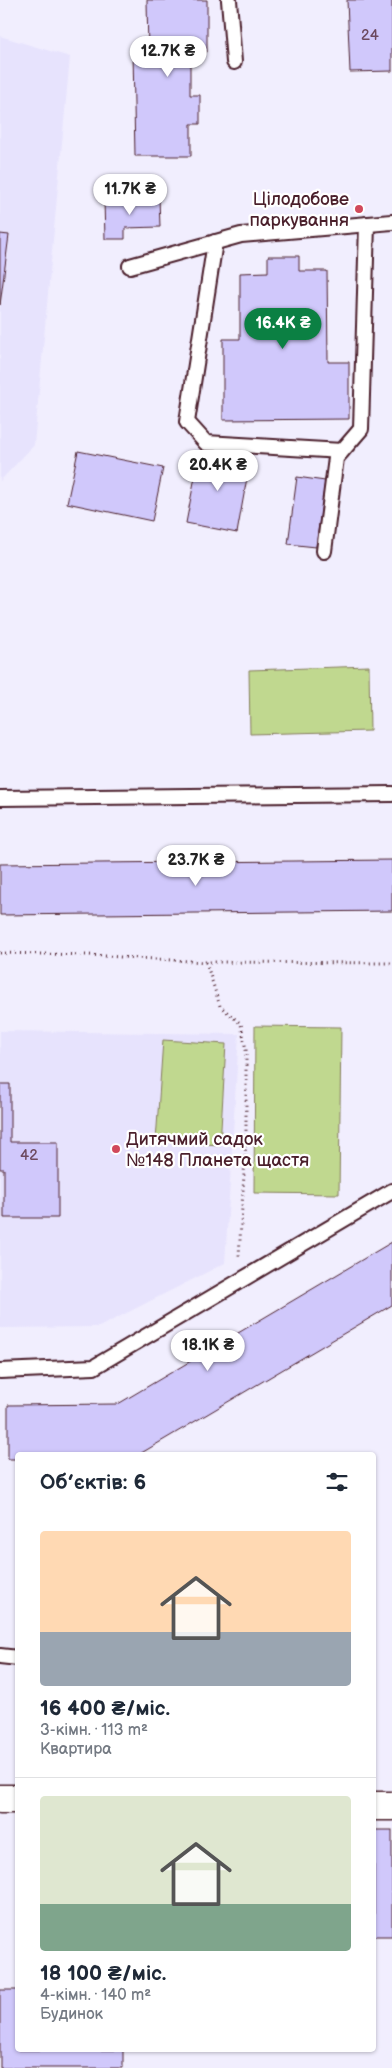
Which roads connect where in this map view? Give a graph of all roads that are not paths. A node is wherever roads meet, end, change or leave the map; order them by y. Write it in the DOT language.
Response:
graph roads {
  1 [pos="229,0"];
  2 [pos="234,62"];
  3 [pos="392,222"];
  4 [pos="367,224"];
  5 [pos="215,242"];
  6 [pos="130,266"];
  7 [pos="342,451"];
  8 [pos="324,551"];
  9 [pos="392,794"];
  10 [pos="0,798"];
  11 [pos="392,1191"];
  12 [pos="0,1371"];
  13 [pos="0,1656"];
  14 [pos="15,1658"];
  15 [pos="0,1799"];
  16 [pos="15,1799"];
  17 [pos="376,1806"];
  18 [pos="392,1806"];
  1 -- 2 [label="lane"];
  3 -- 4 [label="lane"];
  4 -- 5 [label="lane"];
  4 -- 7 [label="lane"];
  5 -- 6 [label="lane"];
  5 -- 7 [label="lane"];
  7 -- 8 [label="lane"];
  9 -- 10 [label="lane"];
  11 -- 12 [label="lane"];
  13 -- 14 [label="lane"];
  15 -- 16 [label="street"];
  17 -- 18 [label="street"];
}
